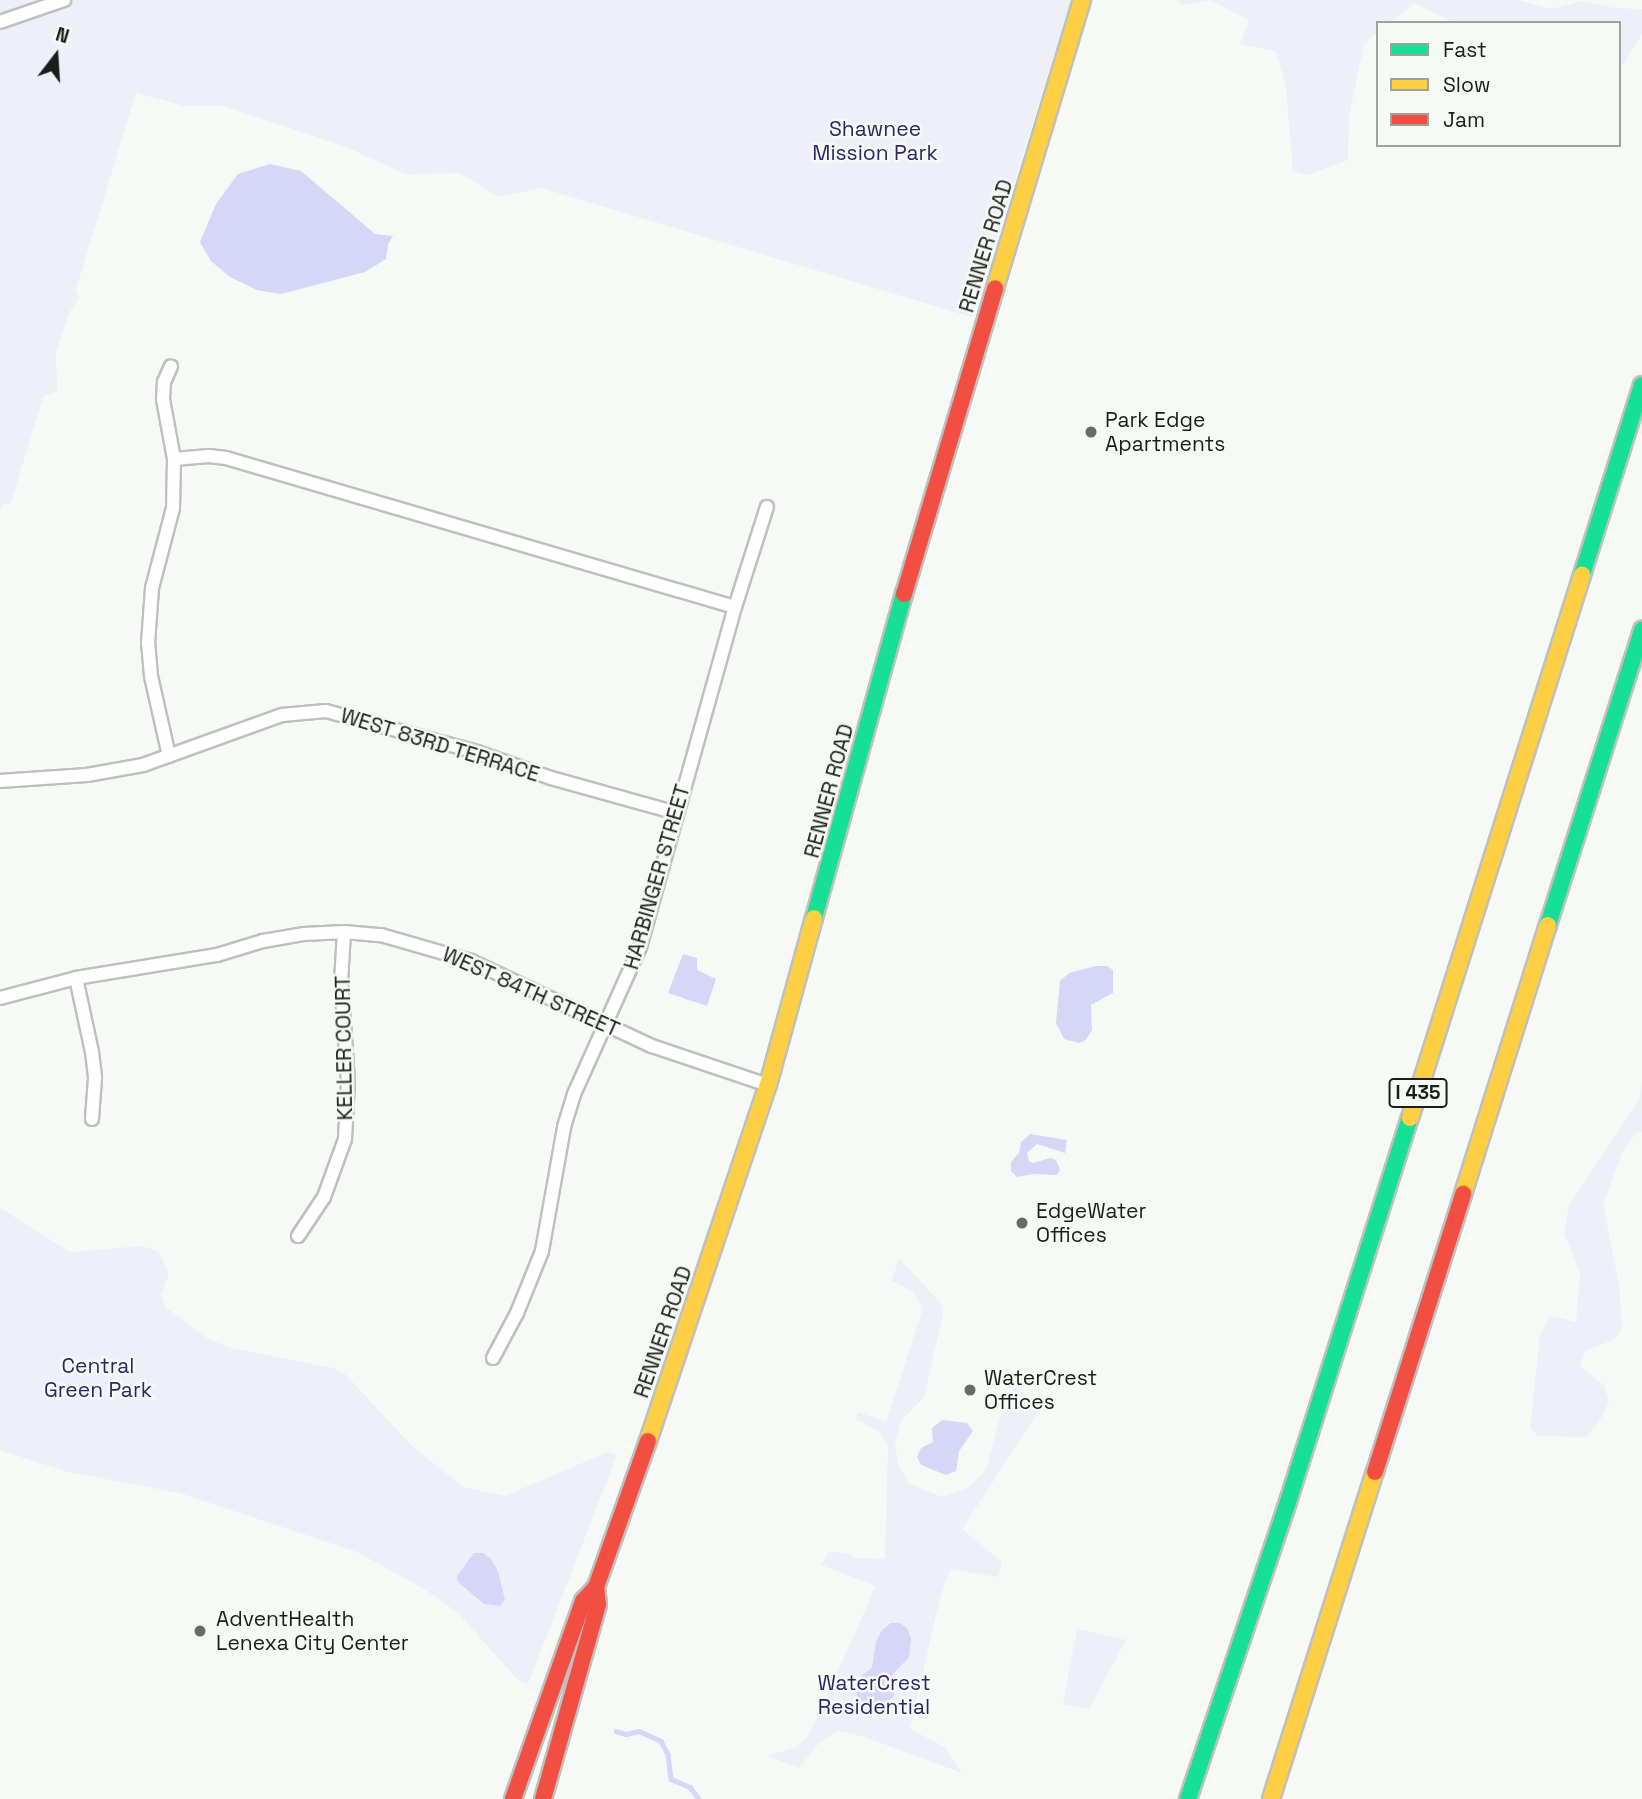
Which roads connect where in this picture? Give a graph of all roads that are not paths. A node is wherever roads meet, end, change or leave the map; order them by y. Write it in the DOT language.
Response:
graph roads {
  1 [pos="64,0"];
  2 [pos="1082,0"];
  3 [pos="0,22"];
  4 [pos="171,366"];
  5 [pos="1642,385"];
  6 [pos="174,459"];
  7 [pos="767,507"];
  8 [pos="735,607"];
  9 [pos="1642,630"];
  10 [pos="169,756"];
  11 [pos="0,781"];
  12 [pos="676,813"];
  13 [pos="344,932"];
  14 [pos="76,978"];
  15 [pos="0,998"];
  16 [pos="606,1025"];
  17 [pos="768,1085"];
  18 [pos="92,1119"];
  19 [pos="298,1236"];
  20 [pos="493,1358"];
  21 [pos="596,1587"];
  22 [pos="513,1799"];
  23 [pos="543,1799"];
  24 [pos="1188,1799"];
  25 [pos="1271,1799"];
  1 -- 3 [label="street"];
  2 -- 17 [label="main road, RENNER ROAD"];
  4 -- 6 [label="street"];
  5 -- 24 [label="main road, I 435"];
  6 -- 8 [label="street"];
  6 -- 10 [label="street"];
  7 -- 8 [label="street, HARBINGER STREET"];
  8 -- 12 [label="street, HARBINGER STREET"];
  9 -- 25 [label="main road"];
  10 -- 11 [label="street, WEST 83RD TERRACE"];
  10 -- 12 [label="street, WEST 83RD TERRACE"];
  12 -- 16 [label="street, HARBINGER STREET"];
  13 -- 14 [label="street, WEST 84TH STREET"];
  13 -- 16 [label="street, WEST 84TH STREET"];
  13 -- 19 [label="street, KELLER COURT"];
  14 -- 15 [label="street, WEST 84TH STREET"];
  14 -- 18 [label="street"];
  16 -- 17 [label="street, WEST 84TH STREET"];
  16 -- 20 [label="street, HARBINGER STREET"];
  17 -- 21 [label="main road, RENNER ROAD"];
  21 -- 22 [label="main road, RENNER ROAD"];
  21 -- 23 [label="main road, RENNER ROAD"];
}
